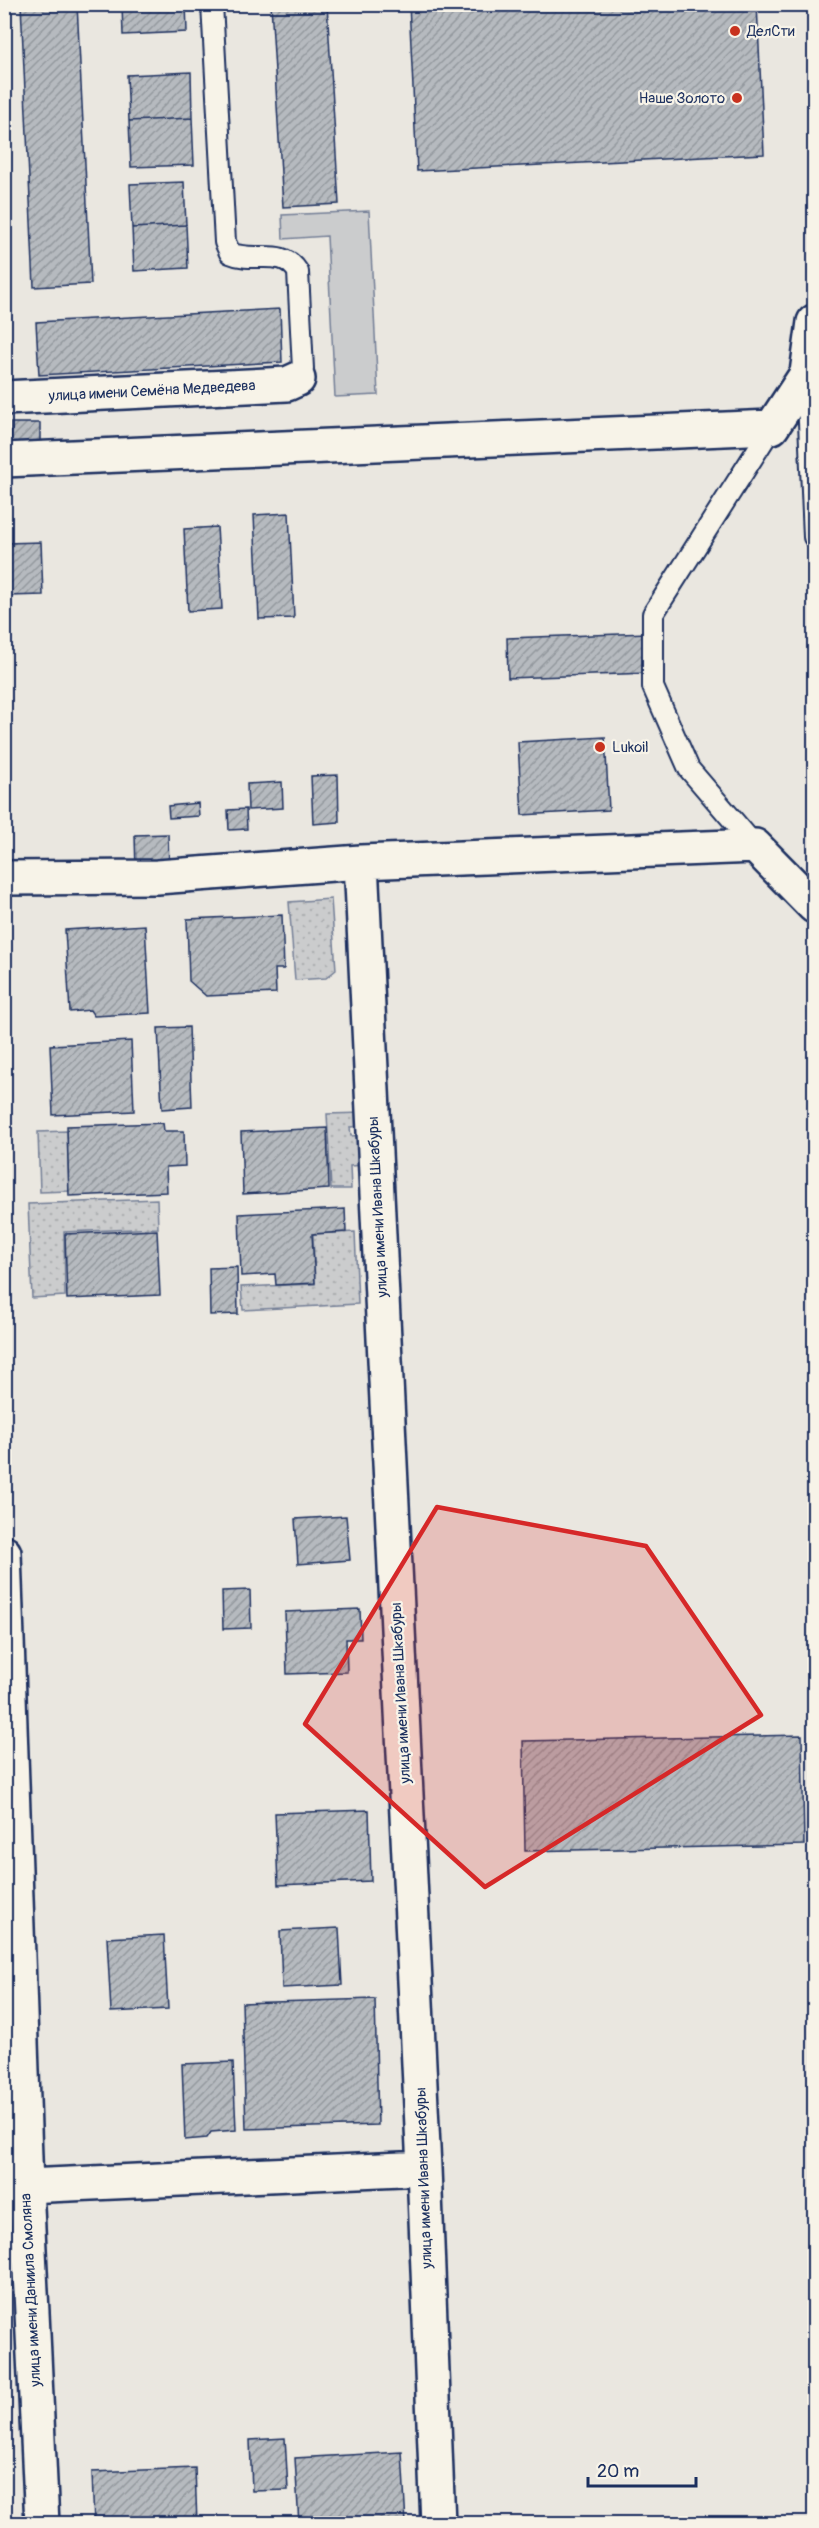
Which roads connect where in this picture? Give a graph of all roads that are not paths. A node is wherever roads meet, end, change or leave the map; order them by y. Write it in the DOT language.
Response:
graph roads {
  1 [pos="212,4"];
  2 [pos="814,322"];
  3 [pos="811,368"];
  4 [pos="298,379"];
  5 [pos="4,398"];
  6 [pos="772,427"];
  7 [pos="4,460"];
  8 [pos="814,537"];
  9 [pos="755,846"];
  10 [pos="362,862"];
  11 [pos="4,878"];
  12 [pos="814,906"];
  13 [pos="4,1552"];
  14 [pos="424,2169"];
  15 [pos="15,2187"];
  16 [pos="42,2523"];
  17 [pos="438,2523"];
  1 -- 4 [label="lane"];
  2 -- 3 [label="street"];
  3 -- 6 [label="street"];
  3 -- 8 [label="lane"];
  4 -- 5 [label="street, улица имени Семёна Медведева"];
  6 -- 7 [label="street"];
  6 -- 9 [label="lane"];
  9 -- 10 [label="street"];
  9 -- 12 [label="street"];
  10 -- 11 [label="street"];
  10 -- 14 [label="street, улица имени Ивана Шкабуры"];
  13 -- 15 [label="street, улица имени Даниила Смоляна"];
  14 -- 15 [label="street"];
  14 -- 17 [label="street, улица имени Ивана Шкабуры"];
  15 -- 16 [label="street, улица имени Даниила Смоляна"];
}
